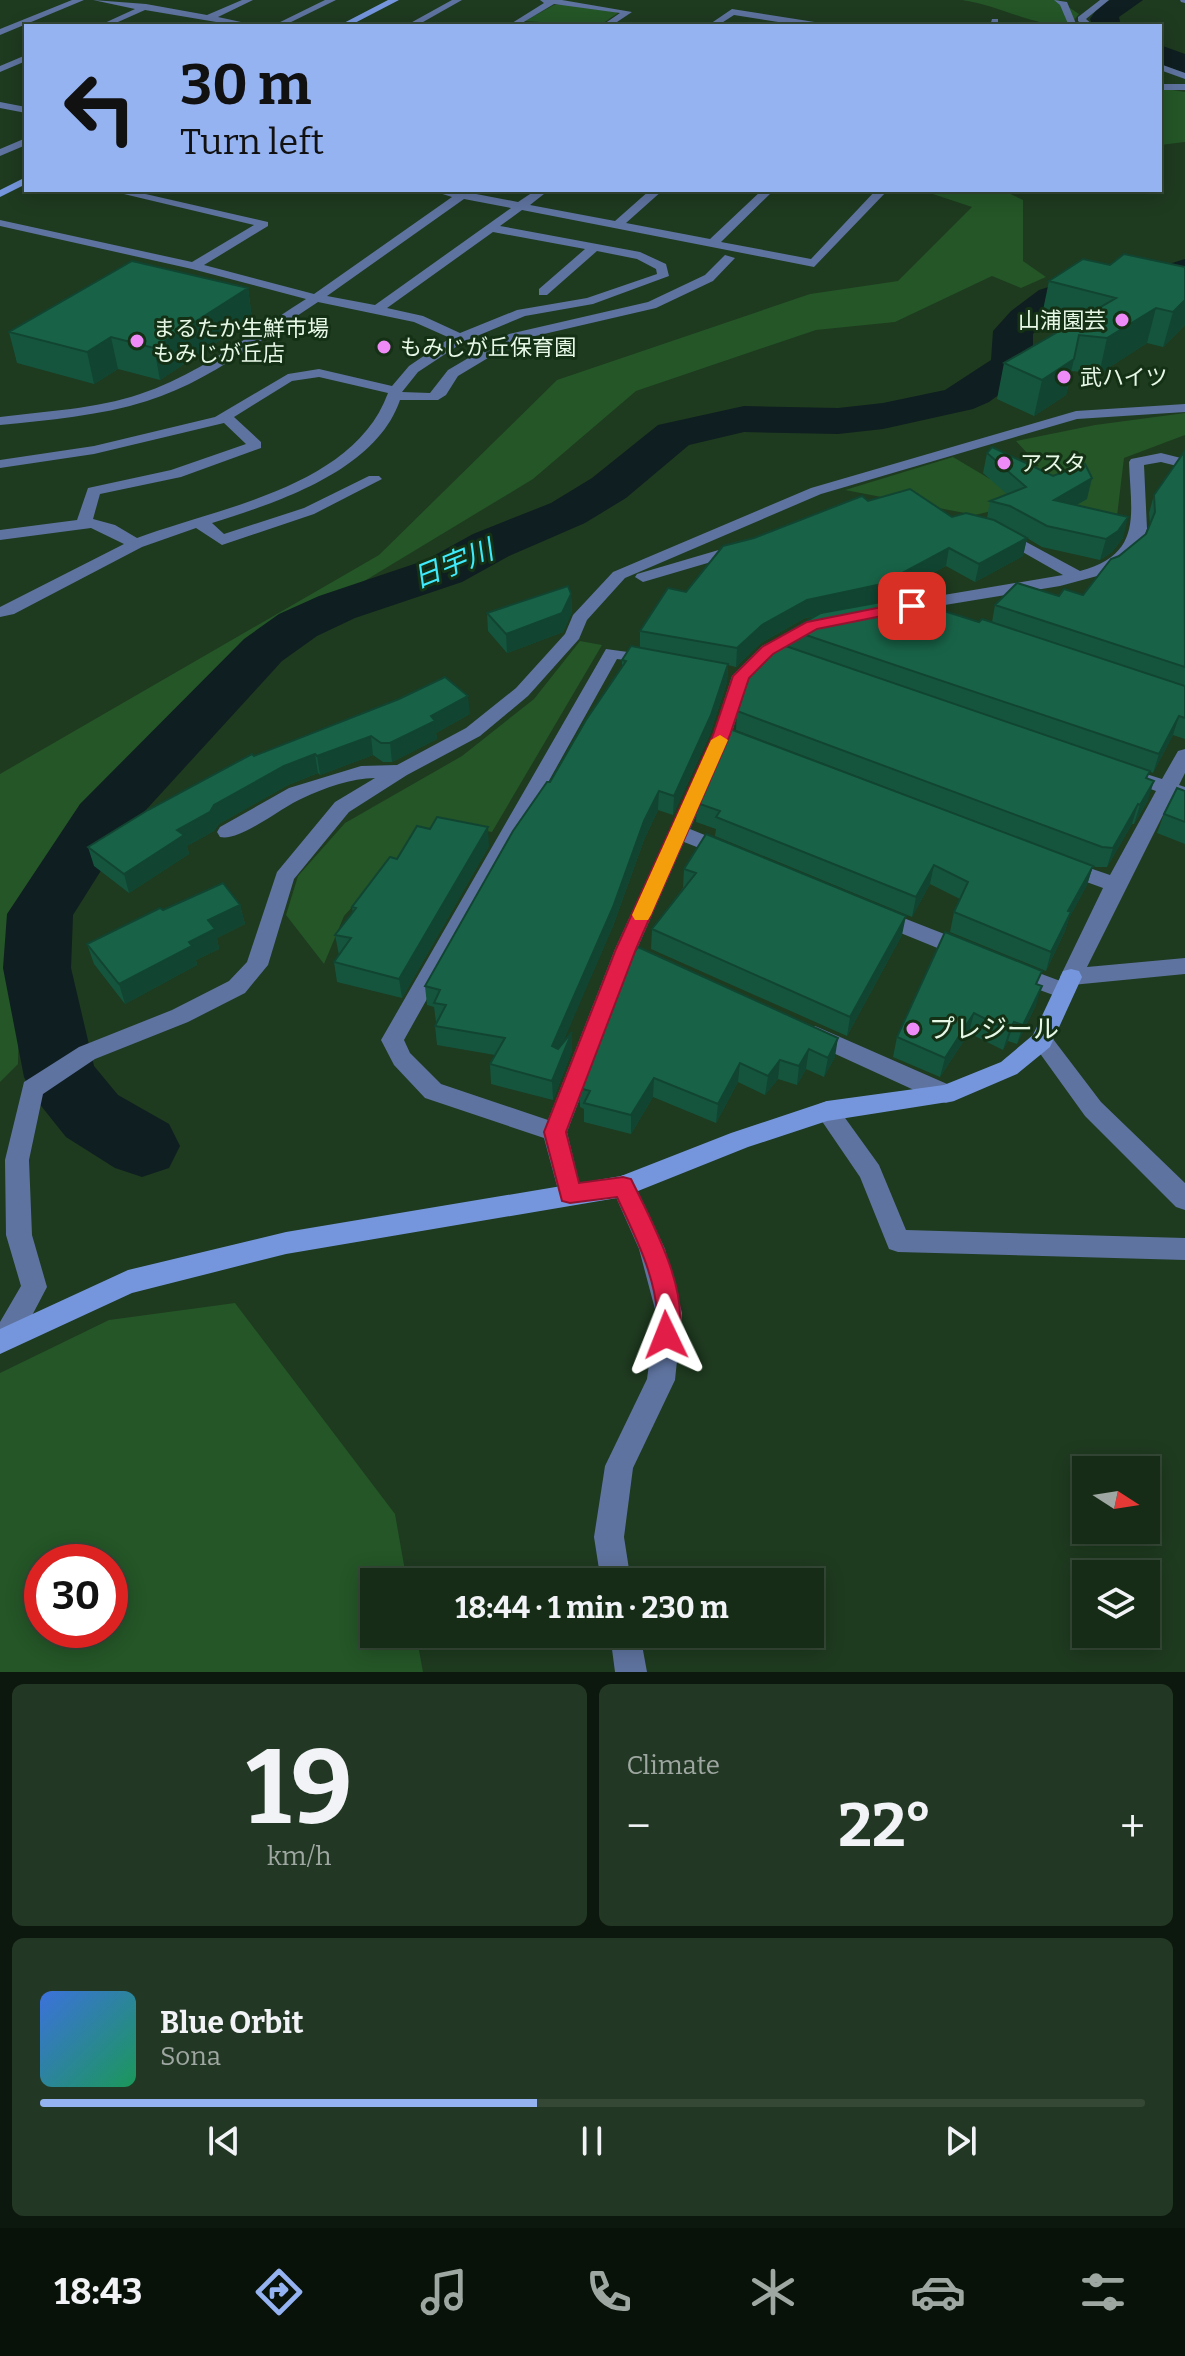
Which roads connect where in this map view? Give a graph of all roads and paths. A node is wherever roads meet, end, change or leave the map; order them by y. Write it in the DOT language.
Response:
graph roads {
  1 [pos="80,0"];
  2 [pos="97,0"];
  3 [pos="164,0"];
  4 [pos="249,0"];
  5 [pos="332,0"];
  6 [pos="395,0"];
  7 [pos="458,0"];
  8 [pos="726,0"];
  9 [pos="1058,0"];
  10 [pos="1105,0"];
  11 [pos="548,1"];
  12 [pos="144,8"];
  13 [pos="732,12"];
  14 [pos="208,18"];
  15 [pos="779,19"];
  16 [pos="107,24"];
  17 [pos="194,24"];
  18 [pos="244,24"];
  19 [pos="280,24"];
  20 [pos="346,24"];
  21 [pos="413,24"];
  22 [pos="514,24"];
  23 [pos="608,24"];
  24 [pos="714,24"];
  25 [pos="771,24"];
  26 [pos="809,24"];
  27 [pos="1072,24"];
  28 [pos="1087,24"];
  29 [pos="0,32"];
  30 [pos="24,59"];
  31 [pos="0,69"];
  32 [pos="1162,87"];
  33 [pos="1185,87"];
  34 [pos="24,99"];
  35 [pos="4,106"];
  36 [pos="24,110"];
  37 [pos="24,142"];
  38 [pos="0,153"];
  39 [pos="24,181"];
  40 [pos="122,192"];
  41 [pos="466,192"];
  42 [pos="540,192"];
  43 [pos="655,192"];
  44 [pos="766,192"];
  45 [pos="880,192"];
  46 [pos="0,194"];
  47 [pos="521,206"];
  48 [pos="0,223"];
  49 [pos="618,224"];
  50 [pos="492,228"];
  51 [pos="713,243"];
  52 [pos="595,247"];
  53 [pos="729,258"];
  54 [pos="194,266"];
  55 [pos="663,276"];
  56 [pos="694,286"];
  57 [pos="543,292"];
  58 [pos="316,298"];
  59 [pos="377,309"];
  60 [pos="513,316"];
  61 [pos="533,332"];
  62 [pos="460,338"];
  63 [pos="395,394"];
  64 [pos="1185,408"];
  65 [pos="225,417"];
  66 [pos="0,421"];
  67 [pos="0,464"];
  68 [pos="1185,464"];
  69 [pos="374,479"];
  70 [pos="200,521"];
  71 [pos="84,524"];
  72 [pos="983,528"];
  73 [pos="0,535"];
  74 [pos="136,544"];
  75 [pos="752,546"];
  76 [pos="619,575"];
  77 [pos="1077,576"];
  78 [pos="912,606"];
  79 [pos="882,610"];
  80 [pos="0,612"];
  81 [pos="955,620"];
  82 [pos="825,622"];
  83 [pos="768,650"];
  84 [pos="797,660"];
  85 [pos="670,663"];
  86 [pos="1185,755"];
  87 [pos="1107,767"];
  88 [pos="400,771"];
  89 [pos="1176,791"];
  90 [pos="227,832"];
  91 [pos="679,832"];
  92 [pos="1045,859"];
  93 [pos="752,863"];
  94 [pos="1115,885"];
  95 [pos="856,906"];
  96 [pos="1185,966"];
  97 [pos="1068,984"];
  98 [pos="801,1028"];
  99 [pos="1042,1041"];
  100 [pos="946,1094"];
  101 [pos="827,1111"];
  102 [pos="555,1132"];
  103 [pos="623,1186"];
  104 [pos="570,1194"];
  105 [pos="1185,1199"];
  106 [pos="1185,1249"];
  107 [pos="3,1339"];
  108 [pos="614,1568"];
  109 [pos="627,1648"];
  110 [pos="631,1672"];
  1 -- 29 [label="street"];
  2 -- 12 [label="street"];
  3 -- 12 [label="street"];
  4 -- 14 [label="street"];
  5 -- 19 [label="street"];
  6 -- 20 [label="street"];
  7 -- 21 [label="street"];
  8 -- 13 [label="street"];
  9 -- 27 [label="street"];
  10 -- 28 [label="street"];
  11 -- 22 [label="street"];
  11 -- 23 [label="street"];
  12 -- 14 [label="street"];
  12 -- 16 [label="street"];
  13 -- 15 [label="street"];
  13 -- 24 [label="street"];
  14 -- 17 [label="street"];
  14 -- 18 [label="street"];
  15 -- 25 [label="street"];
  15 -- 26 [label="street"];
  30 -- 31 [label="street"];
  32 -- 33 [label="street"];
  34 -- 35 [label="street"];
  35 -- 36 [label="street"];
  37 -- 38 [label="street"];
  39 -- 46 [label="street"];
  40 -- 54 [label="street"];
  41 -- 47 [label="street"];
  41 -- 58 [label="street"];
  42 -- 47 [label="street"];
  43 -- 49 [label="street"];
  44 -- 51 [label="street"];
  45 -- 51 [label="street"];
  47 -- 49 [label="street"];
  47 -- 50 [label="street"];
  48 -- 54 [label="street"];
  49 -- 51 [label="street"];
  50 -- 52 [label="street"];
  50 -- 59 [label="street"];
  52 -- 55 [label="street"];
  52 -- 57 [label="street"];
  53 -- 56 [label="street"];
  54 -- 58 [label="street"];
  55 -- 56 [label="street"];
  55 -- 60 [label="street"];
  56 -- 61 [label="street"];
  58 -- 59 [label="street"];
  58 -- 66 [label="street"];
  59 -- 62 [label="street"];
  60 -- 61 [label="street"];
  60 -- 62 [label="street"];
  61 -- 63 [label="street"];
  62 -- 63 [label="street"];
  63 -- 65 [label="street"];
  63 -- 70 [label="street"];
  64 -- 76 [label="street"];
  65 -- 67 [label="street"];
  65 -- 71 [label="street"];
  68 -- 77 [label="street"];
  69 -- 70 [label="street"];
  70 -- 74 [label="street"];
  71 -- 73 [label="street"];
  71 -- 74 [label="street"];
  72 -- 77 [label="street"];
  74 -- 80 [label="street"];
  75 -- 76 [label="street"];
  76 -- 88 [label="street"];
  77 -- 78 [label="street"];
  78 -- 79 [label="street"];
  78 -- 81 [label="street"];
  82 -- 83 [label="street"];
  83 -- 84 [label="street"];
  83 -- 91 [label="street"];
  85 -- 102 [label="street"];
  86 -- 89 [label="street"];
  87 -- 89 [label="street"];
  88 -- 90 [label="street"];
  88 -- 107 [label="street"];
  89 -- 94 [label="street"];
  91 -- 93 [label="street"];
  91 -- 102 [label="street"];
  92 -- 94 [label="street"];
  94 -- 97 [label="street"];
  95 -- 97 [label="street"];
  96 -- 97 [label="street"];
  97 -- 99 [label="street"];
  98 -- 100 [label="street"];
  99 -- 100 [label="street"];
  99 -- 105 [label="street"];
  100 -- 101 [label="street"];
  101 -- 103 [label="street"];
  101 -- 106 [label="street"];
  102 -- 104 [label="street"];
  103 -- 104 [label="street"];
  103 -- 108 [label="street"];
  104 -- 107 [label="street"];
  109 -- 110 [label="street"];
}
